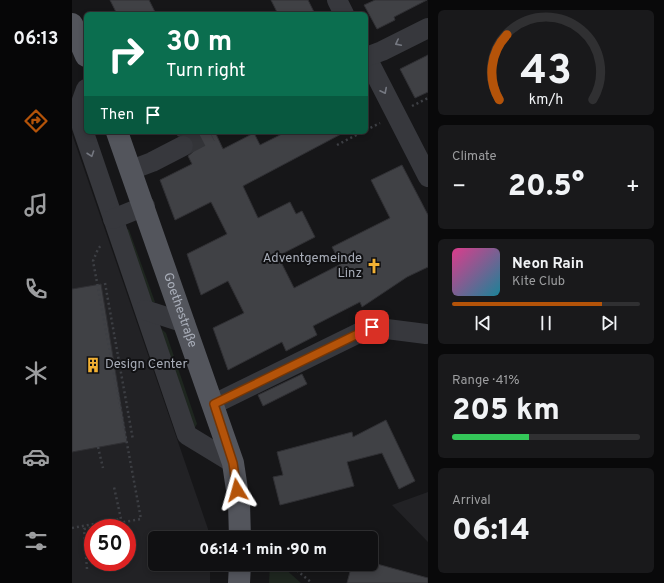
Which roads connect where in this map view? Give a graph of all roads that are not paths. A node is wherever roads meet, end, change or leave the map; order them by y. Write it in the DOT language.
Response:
graph roads {
  1 [pos="337,0"];
  2 [pos="343,12"];
  3 [pos="72,24"];
  4 [pos="428,28"];
  5 [pos="84,51"];
  6 [pos="368,55"];
  7 [pos="368,60"];
  8 [pos="84,95"];
  9 [pos="84,133"];
  10 [pos="84,134"];
  11 [pos="118,134"];
  12 [pos="183,146"];
  13 [pos="131,170"];
  14 [pos="428,177"];
  15 [pos="144,206"];
  16 [pos="113,219"];
  17 [pos="145,310"];
  18 [pos="185,323"];
  19 [pos="426,334"];
  20 [pos="214,404"];
  21 [pos="233,463"];
  22 [pos="240,531"];
  23 [pos="240,571"];
  24 [pos="239,583"];
  1 -- 2 [label="street"];
  3 -- 5 [label="main road"];
  4 -- 6 [label="street, one-way"];
  7 -- 14 [label="street, one-way"];
  8 -- 9 [label="street, one-way"];
  10 -- 16 [label="street, one-way"];
  11 -- 13 [label="main road, Goethestraße"];
  12 -- 13 [label="street"];
  13 -- 15 [label="main road, Goethestraße"];
  15 -- 16 [label="street"];
  15 -- 18 [label="main road, Goethestraße"];
  16 -- 17 [label="street"];
  17 -- 18 [label="street"];
  17 -- 21 [label="street"];
  18 -- 20 [label="main road, Goethestraße"];
  19 -- 20 [label="street"];
  20 -- 21 [label="main road, Goethestraße"];
  21 -- 22 [label="main road, Goethestraße"];
  23 -- 24 [label="main road"];
}
